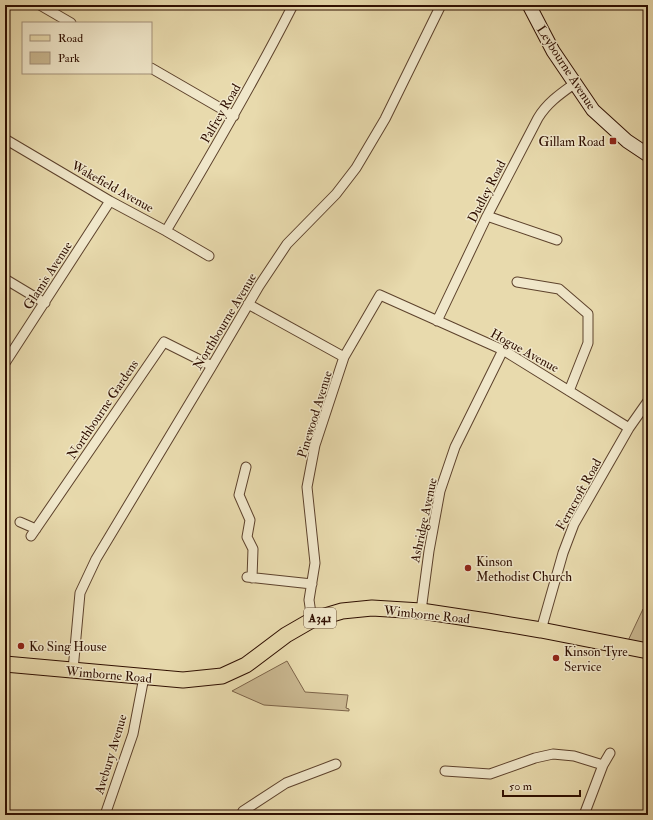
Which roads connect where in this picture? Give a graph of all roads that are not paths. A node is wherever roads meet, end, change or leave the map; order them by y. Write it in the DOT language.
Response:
graph roads {
  1 [pos="40,5"];
  2 [pos="292,5"];
  3 [pos="441,5"];
  4 [pos="529,5"];
  5 [pos="69,22"];
  6 [pos="152,69"];
  7 [pos="574,84"];
  8 [pos="234,116"];
  9 [pos="5,138"];
  10 [pos="648,155"];
  11 [pos="110,201"];
  12 [pos="487,216"];
  13 [pos="166,231"];
  14 [pos="557,240"];
  15 [pos="209,256"];
  16 [pos="5,280"];
  17 [pos="518,282"];
  18 [pos="380,295"];
  19 [pos="45,303"];
  20 [pos="248,304"];
  21 [pos="437,322"];
  22 [pos="503,350"];
  23 [pos="344,357"];
  24 [pos="5,363"];
  25 [pos="212,366"];
  26 [pos="569,391"];
  27 [pos="648,401"];
  28 [pos="629,428"];
  29 [pos="246,467"];
  30 [pos="20,522"];
  31 [pos="312,584"];
  32 [pos="421,611"];
  33 [pos="312,620"];
  34 [pos="541,630"];
  35 [pos="648,651"];
  36 [pos="5,664"];
  37 [pos="73,670"];
  38 [pos="144,677"];
  39 [pos="610,753"];
  40 [pos="336,764"];
  41 [pos="603,765"];
  42 [pos="445,771"];
  43 [pos="105,815"];
  44 [pos="241,815"];
  45 [pos="584,815"];
  1 -- 5 [label="street"];
  2 -- 8 [label="street, Palfrey Road"];
  3 -- 20 [label="street, Northbourne Avenue"];
  4 -- 7 [label="street, Leybourne Avenue"];
  6 -- 8 [label="street"];
  7 -- 10 [label="street, Leybourne Avenue"];
  7 -- 12 [label="street, Dudley Road"];
  8 -- 13 [label="street, Palfrey Road"];
  9 -- 11 [label="street, Wakefield Avenue"];
  11 -- 13 [label="street, Wakefield Avenue"];
  11 -- 19 [label="street, Glamis Avenue"];
  12 -- 14 [label="street"];
  12 -- 21 [label="street, Dudley Road"];
  13 -- 15 [label="street, Wakefield Avenue"];
  16 -- 19 [label="street"];
  17 -- 26 [label="street"];
  18 -- 21 [label="street, Hogue Avenue"];
  18 -- 23 [label="street, Pinewood Avenue"];
  19 -- 24 [label="street, Glamis Avenue"];
  20 -- 23 [label="street"];
  20 -- 25 [label="street, Northbourne Avenue"];
  21 -- 22 [label="street, Hogue Avenue"];
  22 -- 26 [label="street, Hogue Avenue"];
  22 -- 32 [label="street, Ashridge Avenue"];
  23 -- 31 [label="street, Pinewood Avenue"];
  25 -- 30 [label="street, Northbourne Gardens"];
  25 -- 37 [label="street, Northbourne Avenue"];
  26 -- 28 [label="street, Hogue Avenue"];
  27 -- 28 [label="street, Ferncroft Road"];
  28 -- 34 [label="street, Ferncroft Road"];
  29 -- 31 [label="street"];
  31 -- 33 [label="street, Pinewood Avenue"];
  32 -- 33 [label="main road, Wimborne Road / A341"];
  32 -- 34 [label="main road, Wimborne Road / A341"];
  33 -- 38 [label="main road, Wimborne Road / A341"];
  34 -- 35 [label="main road, Wimborne Road / A341"];
  36 -- 37 [label="main road, Wimborne Road / A341"];
  37 -- 38 [label="main road, Wimborne Road / A341"];
  38 -- 43 [label="street, Avebury Avenue"];
  39 -- 41 [label="street"];
  40 -- 44 [label="street"];
  41 -- 42 [label="street"];
  41 -- 45 [label="street"];
}
